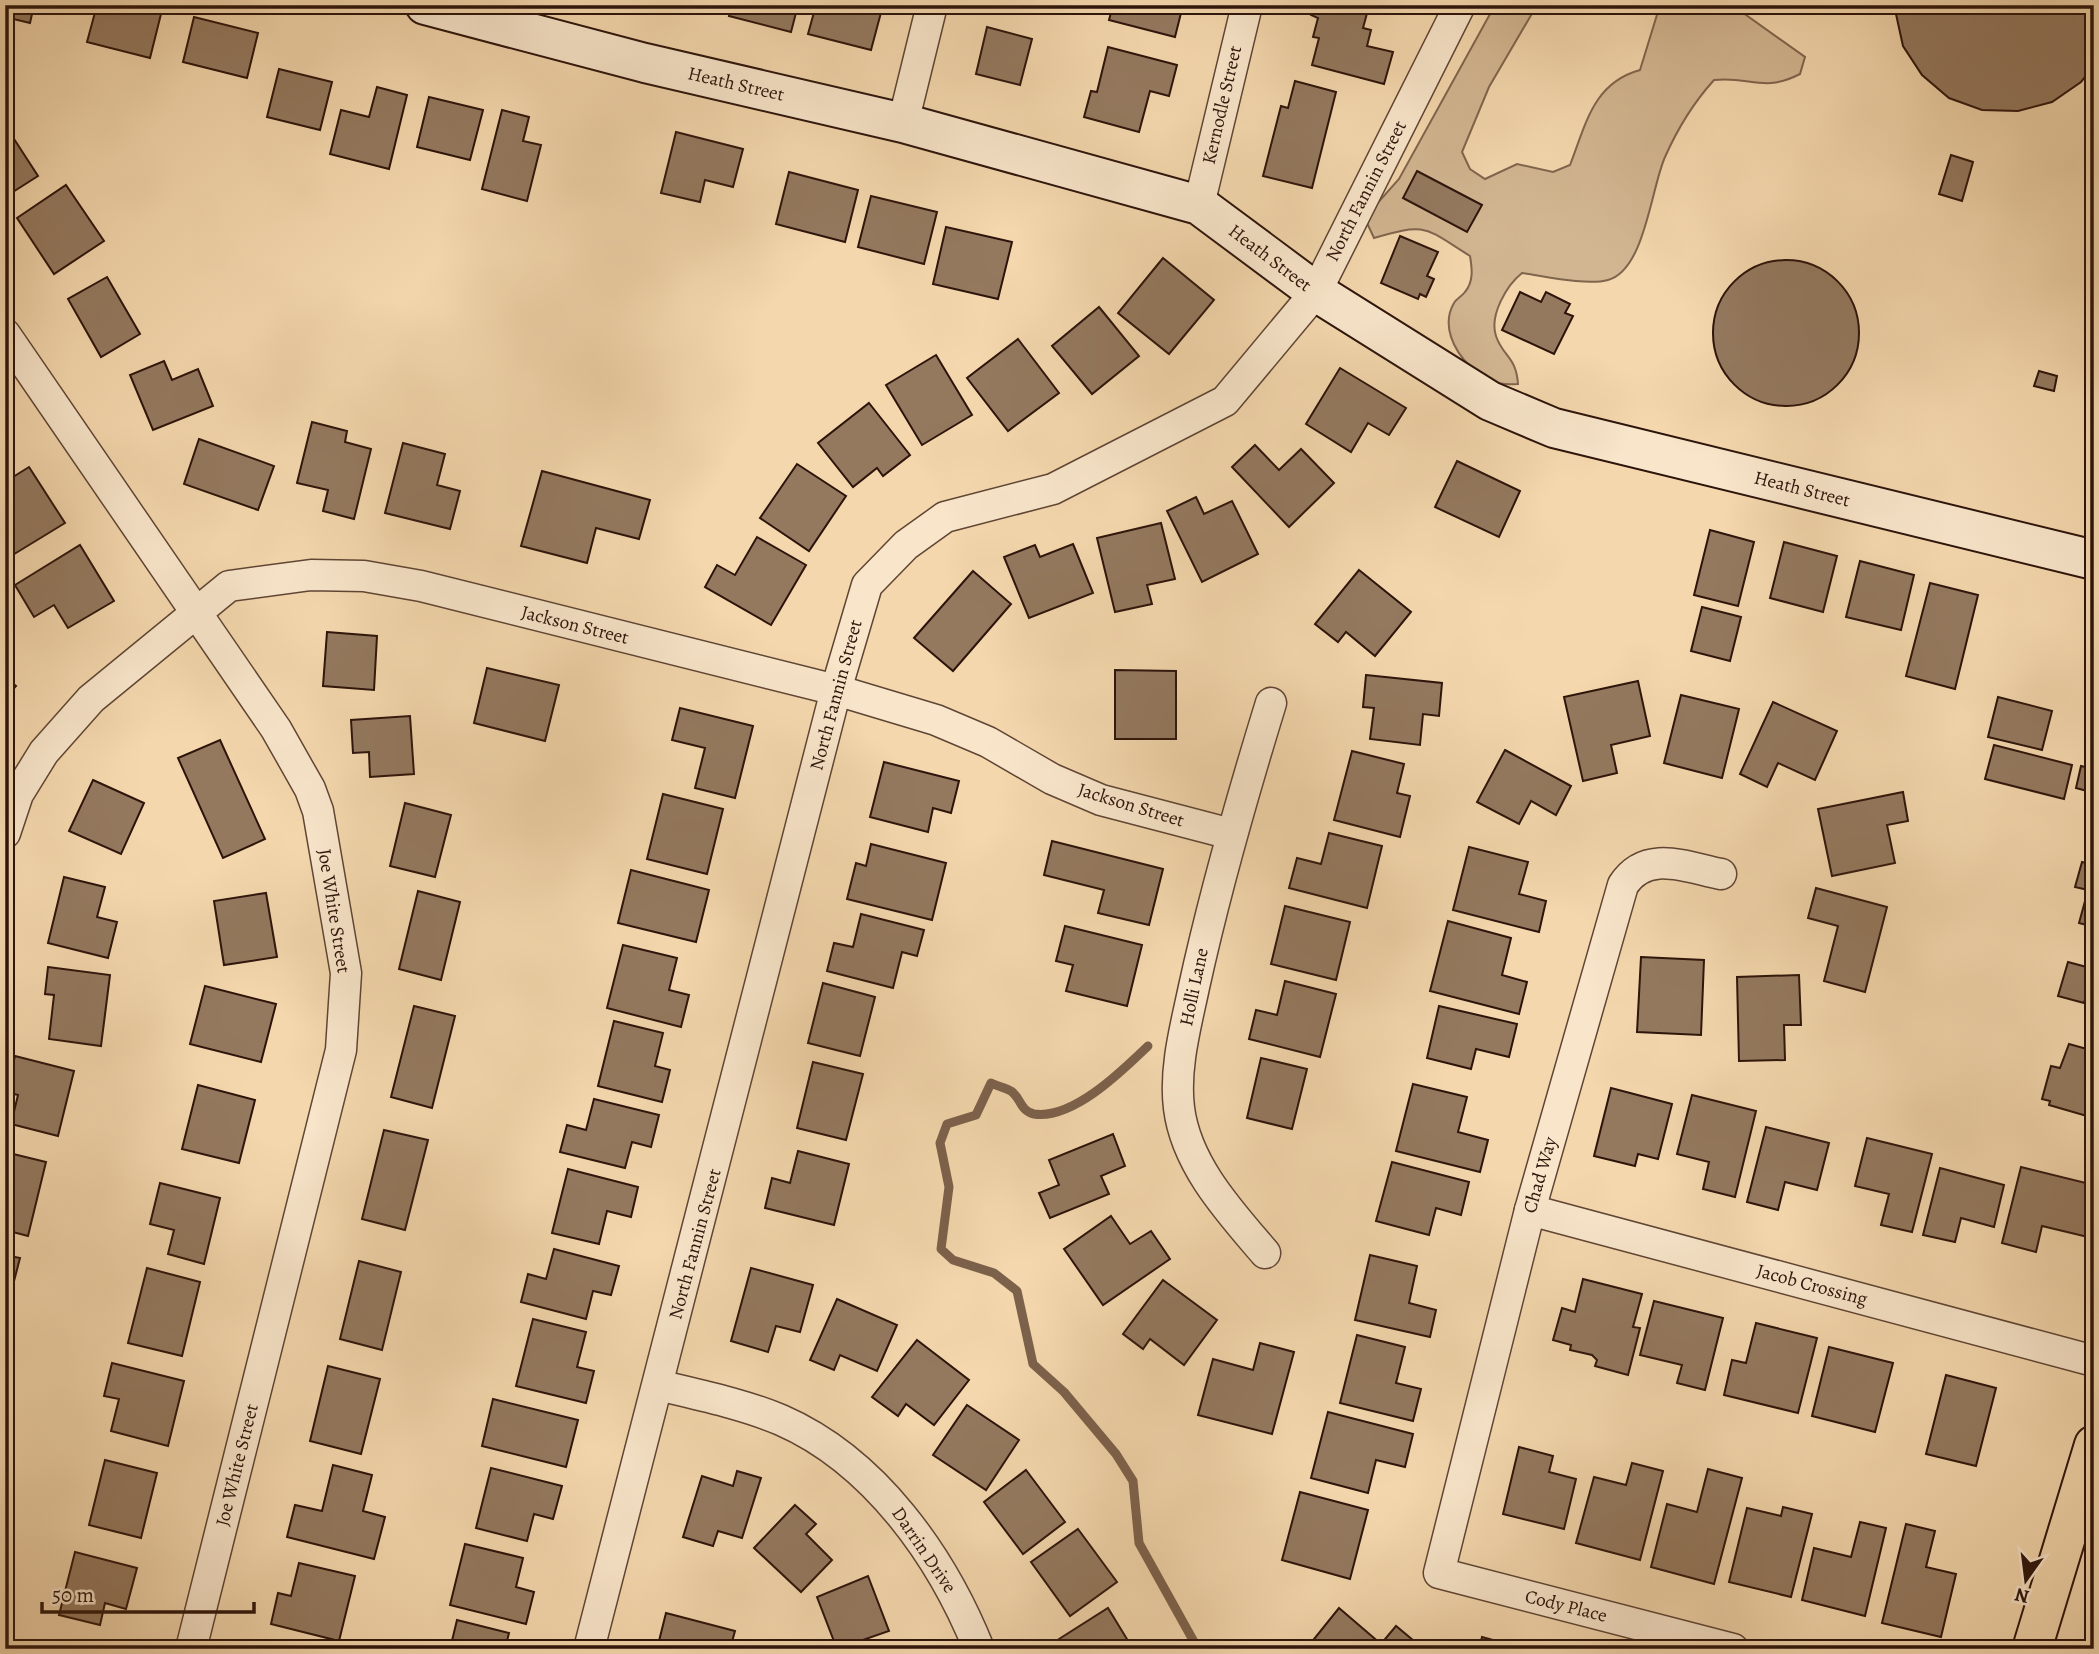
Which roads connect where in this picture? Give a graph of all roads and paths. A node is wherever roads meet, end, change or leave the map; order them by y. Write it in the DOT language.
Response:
graph roads {
  1 [pos="425,5"];
  2 [pos="932,5"];
  3 [pos="1247,5"];
  4 [pos="1460,5"];
  5 [pos="903,123"];
  6 [pos="1199,205"];
  7 [pos="1315,292"];
  8 [pos="5,334"];
  9 [pos="2094,560"];
  10 [pos="193,612"];
  11 [pos="836,690"];
  12 [pos="1270,704"];
  13 [pos="5,833"];
  14 [pos="1231,834"];
  15 [pos="1721,874"];
  16 [pos="1530,1210"];
  17 [pos="1265,1253"];
  18 [pos="2094,1361"];
  19 [pos="658,1385"];
  20 [pos="2094,1445"];
  21 [pos="1439,1573"];
  22 [pos="191,1649"];
  23 [pos="589,1649"];
  24 [pos="979,1649"];
  25 [pos="1733,1649"];
  26 [pos="2032,1649"];
  1 -- 5 [label="street, Heath Street"];
  2 -- 5 [label="street"];
  3 -- 6 [label="street, Kernodle Street"];
  4 -- 7 [label="street, North Fannin Street"];
  5 -- 6 [label="street, Heath Street"];
  6 -- 7 [label="street, Heath Street"];
  7 -- 9 [label="street, Heath Street"];
  7 -- 11 [label="street, North Fannin Street"];
  8 -- 10 [label="street, Joe White Street"];
  10 -- 11 [label="street, Jackson Street"];
  10 -- 13 [label="street, Jackson Street"];
  10 -- 22 [label="street, Joe White Street"];
  11 -- 14 [label="street, Jackson Street"];
  11 -- 19 [label="street, North Fannin Street"];
  12 -- 14 [label="street, Holli Lane"];
  14 -- 17 [label="street, Holli Lane"];
  15 -- 16 [label="street, Chad Way"];
  16 -- 18 [label="street, Jacob Crossing"];
  16 -- 21 [label="street, Chad Way"];
  19 -- 23 [label="street, North Fannin Street"];
  19 -- 24 [label="street, Darrin Drive"];
  20 -- 26 [label="main road"];
  21 -- 25 [label="street, Cody Place"];
}
